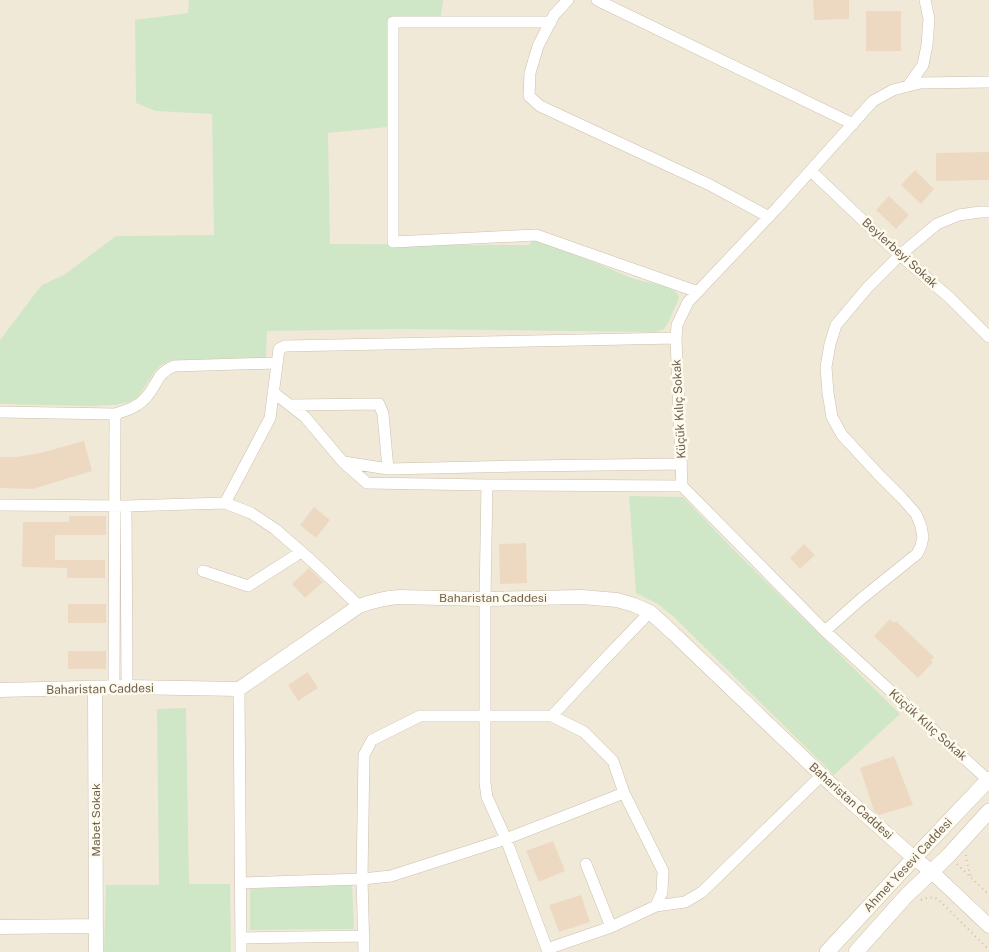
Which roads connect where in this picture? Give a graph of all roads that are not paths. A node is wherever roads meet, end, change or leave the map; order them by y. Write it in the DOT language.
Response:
graph roads {
  1 [pos="568,0"];
  2 [pos="597,0"];
  3 [pos="925,0"];
  4 [pos="551,22"];
  5 [pos="989,82"];
  6 [pos="908,86"];
  7 [pos="853,124"];
  8 [pos="811,171"];
  9 [pos="989,212"];
  10 [pos="769,217"];
  11 [pos="900,255"];
  12 [pos="698,292"];
  13 [pos="989,337"];
  14 [pos="676,338"];
  15 [pos="276,363"];
  16 [pos="273,392"];
  17 [pos="290,405"];
  18 [pos="0,412"];
  19 [pos="115,414"];
  20 [pos="343,462"];
  21 [pos="682,464"];
  22 [pos="388,469"];
  23 [pos="487,486"];
  24 [pos="682,486"];
  25 [pos="225,504"];
  26 [pos="0,506"];
  27 [pos="120,506"];
  28 [pos="301,552"];
  29 [pos="203,571"];
  30 [pos="486,599"];
  31 [pos="359,606"];
  32 [pos="650,612"];
  33 [pos="825,631"];
  34 [pos="95,688"];
  35 [pos="121,688"];
  36 [pos="238,689"];
  37 [pos="0,690"];
  38 [pos="552,716"];
  39 [pos="485,717"];
  40 [pos="822,774"];
  41 [pos="988,780"];
  42 [pos="624,793"];
  43 [pos="989,811"];
  44 [pos="506,839"];
  45 [pos="914,858"];
  46 [pos="586,864"];
  47 [pos="931,871"];
  48 [pos="362,879"];
  49 [pos="241,883"];
  50 [pos="656,906"];
  51 [pos="96,926"];
  52 [pos="989,926"];
  53 [pos="0,927"];
  54 [pos="612,927"];
  55 [pos="364,936"];
  56 [pos="240,938"];
  57 [pos="544,950"];
  58 [pos="96,952"];
  59 [pos="240,952"];
  60 [pos="364,952"];
  61 [pos="827,952"];
  62 [pos="856,952"];
  1 -- 4 [label="street"];
  2 -- 7 [label="street"];
  3 -- 6 [label="street"];
  4 -- 10 [label="street"];
  4 -- 12 [label="street"];
  5 -- 6 [label="street, Küçük Kılıç Sokak"];
  6 -- 7 [label="street, Küçük Kılıç Sokak"];
  7 -- 8 [label="street, Küçük Kılıç Sokak"];
  8 -- 10 [label="street, Küçük Kılıç Sokak"];
  8 -- 11 [label="street, Beylerbeyi Sokak"];
  9 -- 11 [label="street"];
  10 -- 12 [label="street, Küçük Kılıç Sokak"];
  11 -- 13 [label="street, Beylerbeyi Sokak"];
  11 -- 33 [label="street"];
  12 -- 14 [label="street, Küçük Kılıç Sokak"];
  14 -- 15 [label="street"];
  14 -- 21 [label="street, Küçük Kılıç Sokak"];
  15 -- 16 [label="street"];
  15 -- 19 [label="street"];
  16 -- 17 [label="street"];
  16 -- 25 [label="street"];
  17 -- 20 [label="street"];
  17 -- 22 [label="street"];
  18 -- 19 [label="street"];
  19 -- 27 [label="street"];
  20 -- 22 [label="street"];
  20 -- 23 [label="street"];
  21 -- 22 [label="street"];
  21 -- 24 [label="street, Küçük Kılıç Sokak"];
  23 -- 24 [label="street"];
  23 -- 30 [label="street"];
  24 -- 33 [label="street, Küçük Kılıç Sokak"];
  25 -- 27 [label="street"];
  25 -- 28 [label="street"];
  26 -- 27 [label="street"];
  27 -- 35 [label="street"];
  28 -- 29 [label="street"];
  28 -- 31 [label="street"];
  30 -- 31 [label="street, Baharistan Caddesi"];
  30 -- 32 [label="street, Baharistan Caddesi"];
  30 -- 39 [label="street"];
  31 -- 36 [label="street, Baharistan Caddesi"];
  32 -- 38 [label="street"];
  32 -- 40 [label="street, Baharistan Caddesi"];
  33 -- 41 [label="street, Küçük Kılıç Sokak"];
  34 -- 35 [label="street, Baharistan Caddesi"];
  34 -- 37 [label="street, Baharistan Caddesi"];
  34 -- 51 [label="street, Mabet Sokak"];
  35 -- 36 [label="street, Baharistan Caddesi"];
  36 -- 49 [label="street"];
  38 -- 39 [label="street"];
  38 -- 42 [label="street"];
  39 -- 44 [label="street"];
  39 -- 48 [label="street"];
  40 -- 45 [label="street, Baharistan Caddesi"];
  40 -- 50 [label="street"];
  41 -- 45 [label="main road, Ahmet Yesevi Caddesi"];
  42 -- 44 [label="street"];
  42 -- 50 [label="street"];
  43 -- 47 [label="main road, Ahmet Yesevi Caddesi"];
  44 -- 48 [label="street"];
  44 -- 57 [label="street"];
  45 -- 47 [label="street, Baharistan Caddesi"];
  45 -- 61 [label="main road, Ahmet Yesevi Caddesi"];
  46 -- 54 [label="street"];
  47 -- 52 [label="street, Baharistan Caddesi"];
  47 -- 62 [label="main road, Ahmet Yesevi Caddesi"];
  48 -- 49 [label="street"];
  48 -- 55 [label="street"];
  49 -- 56 [label="street"];
  50 -- 54 [label="street"];
  51 -- 53 [label="street"];
  51 -- 58 [label="street, Mabet Sokak"];
  54 -- 57 [label="street"];
  55 -- 56 [label="street"];
  55 -- 60 [label="street"];
  56 -- 59 [label="street"];
}
